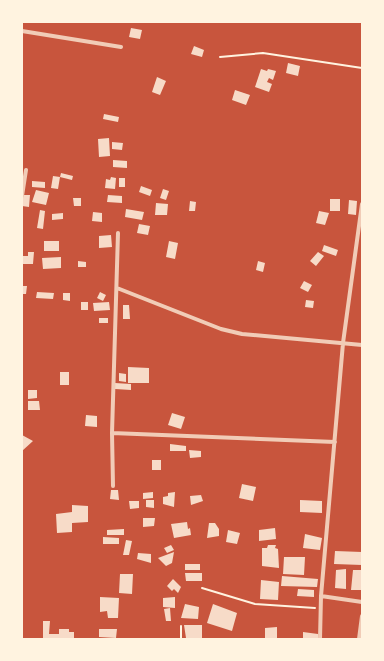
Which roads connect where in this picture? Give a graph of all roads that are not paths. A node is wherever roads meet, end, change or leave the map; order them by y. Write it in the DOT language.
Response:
graph roads {
  1 [pos="22,31"];
  2 [pos="120,47"];
  3 [pos="26,170"];
  4 [pos="22,196"];
  5 [pos="362,204"];
  6 [pos="362,208"];
  7 [pos="118,233"];
  8 [pos="117,288"];
  9 [pos="343,343"];
  10 [pos="362,345"];
  11 [pos="112,434"];
  12 [pos="335,442"];
  13 [pos="112,486"];
  14 [pos="321,596"];
  15 [pos="362,602"];
  16 [pos="362,616"];
  17 [pos="320,639"];
  18 [pos="359,639"];
  1 -- 2 [label="street"];
  3 -- 4 [label="street"];
  5 -- 6 [label="street"];
  6 -- 9 [label="street"];
  7 -- 8 [label="street"];
  8 -- 9 [label="street"];
  8 -- 11 [label="street"];
  9 -- 10 [label="street"];
  9 -- 12 [label="street"];
  11 -- 12 [label="street"];
  11 -- 13 [label="street"];
  12 -- 14 [label="street"];
  14 -- 15 [label="street"];
  14 -- 17 [label="street"];
  16 -- 18 [label="street"];
}
